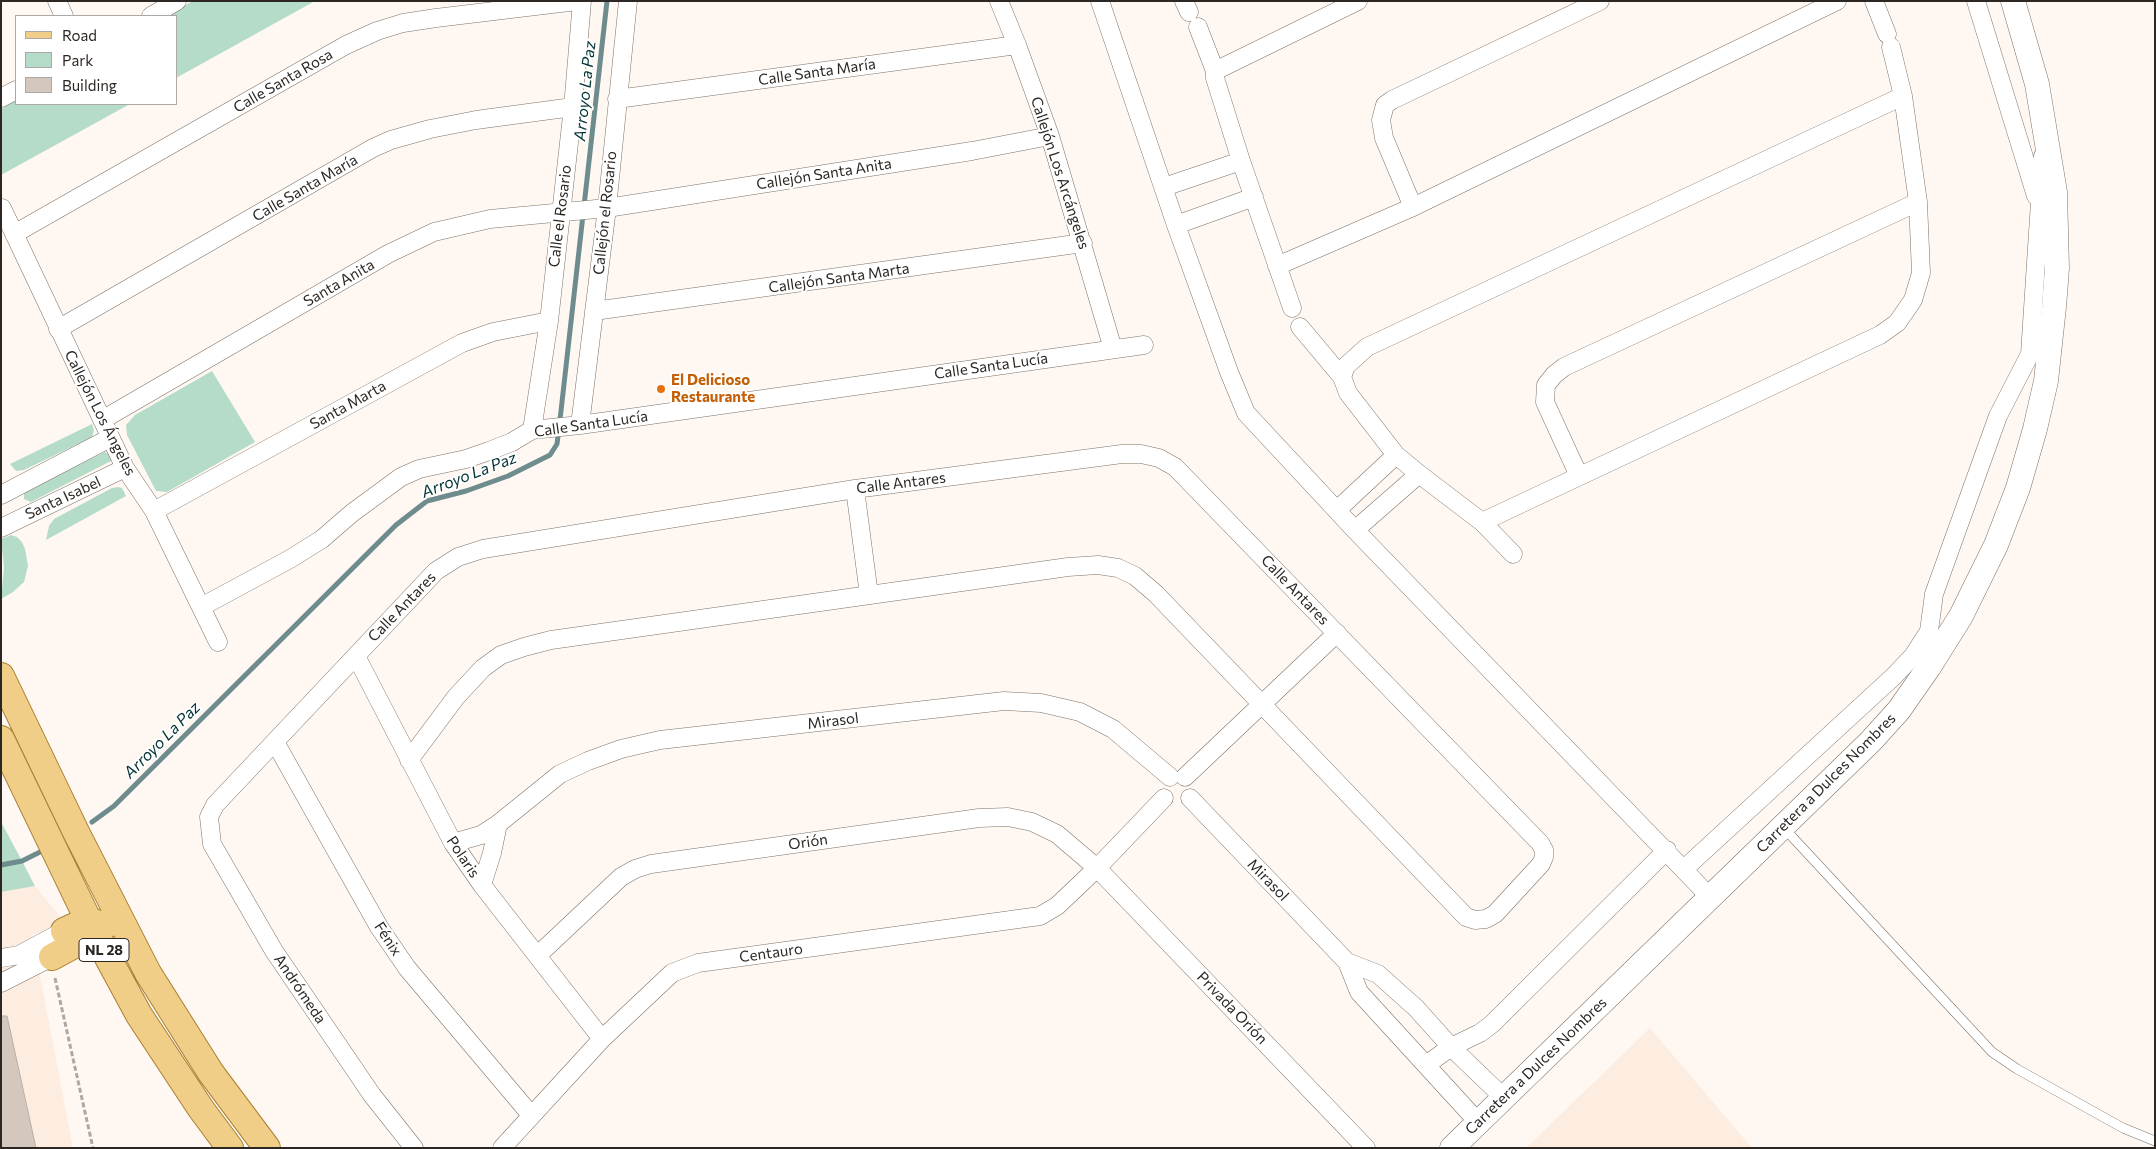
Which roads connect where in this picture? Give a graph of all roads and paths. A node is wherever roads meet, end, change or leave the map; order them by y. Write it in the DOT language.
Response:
graph roads {
  1 [pos="57,1"];
  2 [pos="178,1"];
  3 [pos="577,1"];
  4 [pos="582,1"];
  5 [pos="628,1"];
  6 [pos="998,1"];
  7 [pos="1100,1"];
  8 [pos="1358,1"];
  9 [pos="1600,1"];
  10 [pos="1837,1"];
  11 [pos="1874,1"];
  12 [pos="1976,1"];
  13 [pos="2014,1"];
  14 [pos="64,15"];
  15 [pos="153,15"];
  16 [pos="1198,27"];
  17 [pos="1017,45"];
  18 [pos="1215,71"];
  19 [pos="15,91"];
  20 [pos="1903,96"];
  21 [pos="1,98"];
  22 [pos="617,99"];
  23 [pos="573,107"];
  24 [pos="2045,124"];
  25 [pos="1050,136"];
  26 [pos="1242,161"];
  27 [pos="1164,187"];
  28 [pos="1254,197"];
  29 [pos="1918,202"];
  30 [pos="2039,206"];
  31 [pos="1413,207"];
  32 [pos="2,208"];
  33 [pos="602,209"];
  34 [pos="564,214"];
  35 [pos="1176,225"];
  36 [pos="14,234"];
  37 [pos="1083,243"];
  38 [pos="1277,266"];
  39 [pos="1292,308"];
  40 [pos="594,311"];
  41 [pos="549,320"];
  42 [pos="1300,327"];
  43 [pos="58,328"];
  44 [pos="1144,345"];
  45 [pos="1113,348"];
  46 [pos="1342,377"];
  47 [pos="102,420"];
  48 [pos="577,425"];
  49 [pos="534,430"];
  50 [pos="110,438"];
  51 [pos="1396,455"];
  52 [pos="125,468"];
  53 [pos="1419,474"];
  54 [pos="1579,476"];
  55 [pos="854,489"];
  56 [pos="4,494"];
  57 [pos="1337,510"];
  58 [pos="154,511"];
  59 [pos="19,518"];
  60 [pos="1482,522"];
  61 [pos="1,528"];
  62 [pos="1355,530"];
  63 [pos="1513,554"];
  64 [pos="869,595"];
  65 [pos="201,607"];
  66 [pos="1337,633"];
  67 [pos="218,642"];
  68 [pos="356,656"];
  69 [pos="1,676"];
  70 [pos="1262,705"];
  71 [pos="1,739"];
  72 [pos="275,742"];
  73 [pos="409,760"];
  74 [pos="1177,777"];
  75 [pos="1164,798"];
  76 [pos="1190,798"];
  77 [pos="209,817"];
  78 [pos="498,824"];
  79 [pos="1782,826"];
  80 [pos="80,841"];
  81 [pos="453,843"];
  82 [pos="1667,850"];
  83 [pos="1097,868"];
  84 [pos="1684,869"];
  85 [pos="482,884"];
  86 [pos="72,886"];
  87 [pos="1710,897"];
  88 [pos="93,924"];
  89 [pos="58,941"];
  90 [pos="537,956"];
  91 [pos="1,958"];
  92 [pos="1347,962"];
  93 [pos="117,974"];
  94 [pos="1,983"];
  95 [pos="169,1008"];
  96 [pos="602,1039"];
  97 [pos="1451,1047"];
  98 [pos="1426,1065"];
  99 [pos="1503,1097"];
  100 [pos="531,1115"];
  101 [pos="1478,1122"];
  102 [pos="2155,1141"];
  103 [pos="93,1148"];
  104 [pos="230,1148"];
  105 [pos="267,1148"];
  106 [pos="414,1148"];
  107 [pos="502,1148"];
  108 [pos="1366,1148"];
  109 [pos="1452,1148"];
  1 -- 14 [label="street"];
  2 -- 15 [label="street"];
  3 -- 36 [label="street, Calle Santa Rosa"];
  4 -- 23 [label="street, Calle el Rosario"];
  5 -- 22 [label="street, Callejón el Rosario"];
  6 -- 17 [label="street, Callejón Los Arcángeles"];
  7 -- 27 [label="street"];
  8 -- 18 [label="street"];
  9 -- 31 [label="street"];
  10 -- 31 [label="street"];
  11 -- 20 [label="street"];
  12 -- 30 [label="street"];
  13 -- 24 [label="main road, Carretera a Dulces Nombres"];
  16 -- 18 [label="street"];
  17 -- 22 [label="street, Calle Santa María"];
  17 -- 25 [label="street, Callejón Los Arcángeles"];
  18 -- 26 [label="street"];
  19 -- 21 [label="street"];
  20 -- 29 [label="street"];
  20 -- 46 [label="street"];
  22 -- 33 [label="street, Callejón el Rosario"];
  23 -- 34 [label="street, Calle el Rosario"];
  23 -- 43 [label="street, Calle Santa María"];
  24 -- 30 [label="street"];
  24 -- 79 [label="main road, Carretera a Dulces Nombres"];
  25 -- 33 [label="street, Callejón Santa Anita"];
  25 -- 37 [label="street, Callejón Los Arcángeles"];
  26 -- 27 [label="street"];
  26 -- 28 [label="street"];
  27 -- 35 [label="street"];
  28 -- 35 [label="street"];
  28 -- 38 [label="street"];
  29 -- 54 [label="street"];
  29 -- 54 [label="street"];
  30 -- 84 [label="street"];
  31 -- 38 [label="street"];
  32 -- 36 [label="street, Callejón Los Ángeles"];
  33 -- 34 [label="street, Santa Anita"];
  33 -- 40 [label="street, Callejón el Rosario"];
  34 -- 41 [label="street, Calle el Rosario"];
  34 -- 47 [label="street, Santa Anita"];
  35 -- 57 [label="street"];
  36 -- 43 [label="street, Callejón Los Ángeles"];
  37 -- 40 [label="street, Callejón Santa Marta"];
  37 -- 45 [label="street, Callejón Los Arcángeles"];
  38 -- 39 [label="street"];
  40 -- 48 [label="street, Callejón el Rosario"];
  41 -- 49 [label="street, Calle el Rosario"];
  41 -- 58 [label="street, Santa Marta"];
  42 -- 46 [label="street"];
  43 -- 47 [label="street, Callejón Los Ángeles"];
  44 -- 45 [label="street, Calle Santa Lucía"];
  45 -- 48 [label="street, Calle Santa Lucía"];
  46 -- 51 [label="street"];
  47 -- 50 [label="street, Callejón Los Ángeles"];
  48 -- 49 [label="street, Calle Santa Lucía"];
  49 -- 65 [label="street, Calle Santa Lucía"];
  50 -- 52 [label="street, Callejón Los Ángeles"];
  50 -- 56 [label="street, Santa Isabel"];
  51 -- 53 [label="street"];
  51 -- 57 [label="street"];
  52 -- 58 [label="street, Callejón Los Ángeles"];
  52 -- 59 [label="street, Santa Isabel"];
  53 -- 60 [label="street"];
  53 -- 62 [label="street"];
  54 -- 60 [label="street"];
  55 -- 64 [label="street"];
  55 -- 66 [label="street, Calle Antares"];
  55 -- 68 [label="street, Calle Antares"];
  56 -- 59 [label="street"];
  57 -- 62 [label="street"];
  58 -- 65 [label="street, Callejón Los Ángeles"];
  59 -- 61 [label="street, Santa Isabel"];
  60 -- 63 [label="street"];
  62 -- 82 [label="street"];
  64 -- 70 [label="street"];
  64 -- 73 [label="street"];
  65 -- 67 [label="street, Callejón Los Ángeles"];
  66 -- 70 [label="street"];
  66 -- 70 [label="street, Calle Antares"];
  68 -- 72 [label="street, Calle Antares"];
  68 -- 73 [label="street, Polaris"];
  69 -- 80 [label="main road"];
  70 -- 74 [label="street"];
  71 -- 86 [label="main road, NL 28"];
  72 -- 77 [label="street, Calle Antares"];
  72 -- 100 [label="street, Fénix"];
  73 -- 81 [label="street, Polaris"];
  74 -- 75 [label="street"];
  74 -- 76 [label="street"];
  74 -- 78 [label="street, Mirasol"];
  75 -- 76 [label="street"];
  75 -- 83 [label="street, Centauro"];
  76 -- 92 [label="street, Mirasol"];
  77 -- 106 [label="street, Andrómeda"];
  78 -- 81 [label="street, Mirasol"];
  78 -- 85 [label="street"];
  79 -- 87 [label="main road, Carretera a Dulces Nombres"];
  79 -- 102 [label="lane"];
  80 -- 88 [label="main road"];
  80 -- 95 [label="main road"];
  81 -- 85 [label="street, Polaris"];
  82 -- 84 [label="street"];
  82 -- 97 [label="street"];
  83 -- 90 [label="street, Orión"];
  83 -- 96 [label="street, Centauro"];
  83 -- 108 [label="street, Privada Orión"];
  84 -- 87 [label="street"];
  85 -- 90 [label="street, Polaris"];
  86 -- 88 [label="main road, NL 28"];
  86 -- 89 [label="main road"];
  87 -- 99 [label="main road, Carretera a Dulces Nombres"];
  88 -- 89 [label="main road"];
  88 -- 93 [label="main road, NL 28"];
  88 -- 95 [label="main road"];
  89 -- 91 [label="street"];
  89 -- 93 [label="main road"];
  89 -- 94 [label="street"];
  89 -- 103 [label="path"];
  90 -- 96 [label="street, Polaris"];
  92 -- 97 [label="street, Mirasol"];
  92 -- 98 [label="street, Mirasol"];
  93 -- 104 [label="main road, NL 28"];
  95 -- 105 [label="main road"];
  96 -- 100 [label="street, Centauro"];
  97 -- 98 [label="street"];
  97 -- 99 [label="street, Mirasol"];
  98 -- 101 [label="street, Mirasol"];
  99 -- 101 [label="main road, Carretera a Dulces Nombres"];
  100 -- 107 [label="street, Centauro"];
  101 -- 109 [label="main road, Carretera a Dulces Nombres"];
}
